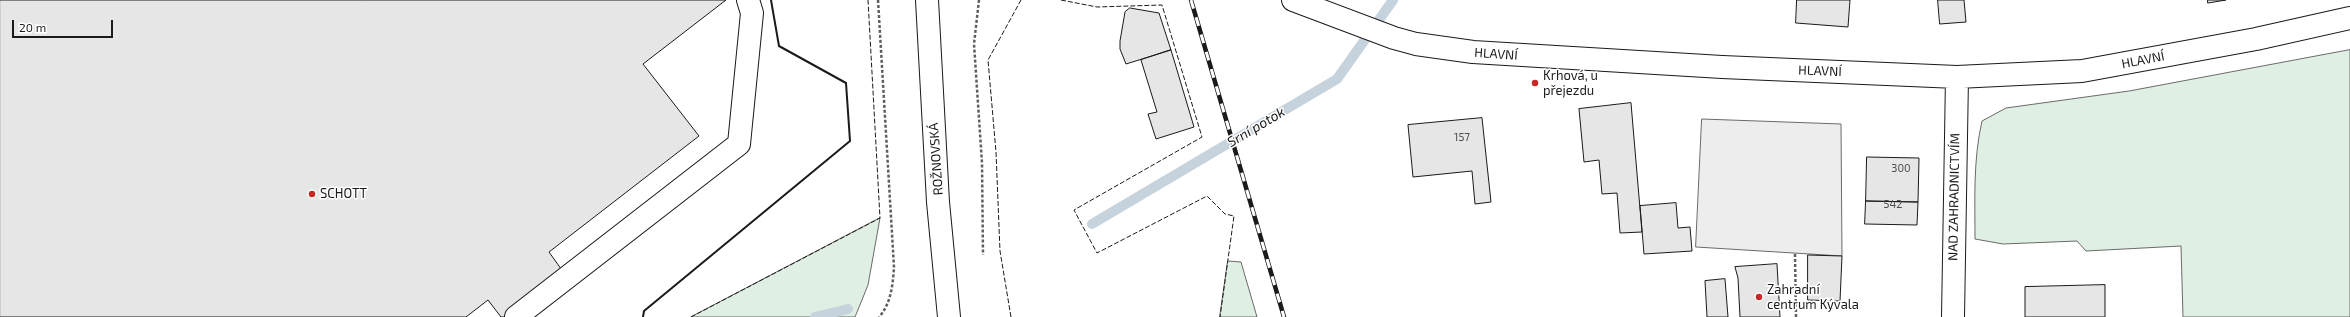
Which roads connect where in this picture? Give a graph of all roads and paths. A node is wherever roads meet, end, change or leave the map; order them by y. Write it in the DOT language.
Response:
graph roads {
  1 [pos="748,0"];
  2 [pos="878,0"];
  3 [pos="927,0"];
  4 [pos="979,0"];
  5 [pos="1293,0"];
  6 [pos="2350,18"];
  7 [pos="1957,76"];
  8 [pos="1795,254"];
  9 [pos="983,255"];
  10 [pos="516,317"];
  11 [pos="879,317"];
  12 [pos="949,317"];
  13 [pos="1796,317"];
  14 [pos="1953,317"];
  1 -- 10 [label="street"];
  2 -- 11 [label="path"];
  3 -- 12 [label="street, ROŽNOVSKÁ"];
  4 -- 9 [label="path"];
  5 -- 7 [label="street, HLAVNÍ"];
  6 -- 7 [label="street, HLAVNÍ"];
  7 -- 14 [label="street, NAD ZAHRADNICTVÍM"];
  8 -- 13 [label="path"];
}
